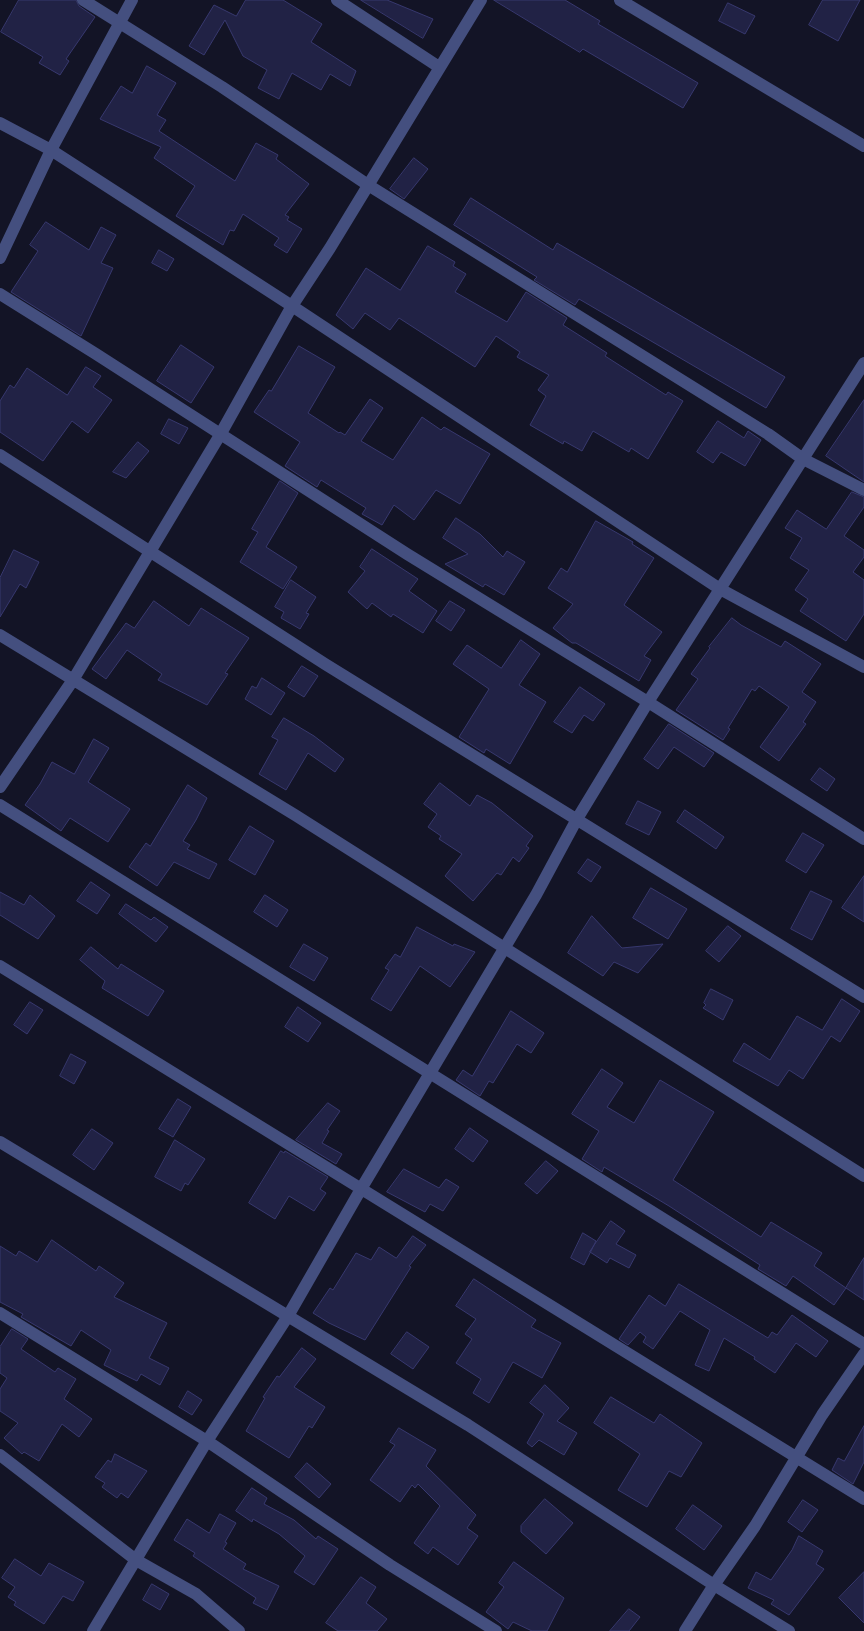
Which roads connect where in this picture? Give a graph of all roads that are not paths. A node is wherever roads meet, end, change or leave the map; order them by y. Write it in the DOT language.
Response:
graph roads {
  1 [pos="83,0"];
  2 [pos="132,0"];
  3 [pos="337,0"];
  4 [pos="481,0"];
  5 [pos="620,0"];
  6 [pos="119,22"];
  7 [pos="439,67"];
  8 [pos="0,123"];
  9 [pos="864,146"];
  10 [pos="52,150"];
  11 [pos="368,185"];
  12 [pos="0,258"];
  13 [pos="0,294"];
  14 [pos="292,306"];
  15 [pos="864,363"];
  16 [pos="220,435"];
  17 [pos="0,455"];
  18 [pos="804,459"];
  19 [pos="864,490"];
  20 [pos="151,551"];
  21 [pos="720,589"];
  22 [pos="0,635"];
  23 [pos="864,667"];
  24 [pos="73,680"];
  25 [pos="648,702"];
  26 [pos="0,787"];
  27 [pos="0,805"];
  28 [pos="577,819"];
  29 [pos="864,839"];
  30 [pos="505,948"];
  31 [pos="0,966"];
  32 [pos="864,997"];
  33 [pos="432,1073"];
  34 [pos="0,1142"];
  35 [pos="864,1176"];
  36 [pos="361,1189"];
  37 [pos="0,1313"];
  38 [pos="288,1316"];
  39 [pos="864,1344"];
  40 [pos="864,1354"];
  41 [pos="207,1441"];
  42 [pos="0,1455"];
  43 [pos="798,1457"];
  44 [pos="864,1499"];
  45 [pos="136,1560"];
  46 [pos="714,1585"];
  47 [pos="92,1631"];
  48 [pos="239,1631"];
  49 [pos="496,1631"];
  50 [pos="685,1631"];
  51 [pos="789,1631"];
  1 -- 6 [label="street"];
  2 -- 6 [label="street"];
  3 -- 7 [label="street"];
  4 -- 7 [label="street"];
  5 -- 9 [label="street"];
  6 -- 10 [label="street"];
  6 -- 11 [label="street"];
  7 -- 11 [label="street"];
  8 -- 10 [label="street"];
  10 -- 12 [label="street"];
  10 -- 14 [label="street"];
  11 -- 14 [label="street"];
  11 -- 18 [label="street"];
  13 -- 16 [label="street"];
  14 -- 16 [label="street"];
  14 -- 21 [label="street"];
  15 -- 18 [label="street"];
  16 -- 20 [label="street"];
  16 -- 25 [label="street"];
  17 -- 20 [label="street"];
  18 -- 19 [label="street"];
  18 -- 21 [label="street"];
  20 -- 24 [label="street"];
  20 -- 28 [label="street"];
  21 -- 23 [label="street"];
  21 -- 25 [label="street"];
  22 -- 24 [label="street"];
  24 -- 26 [label="street"];
  24 -- 30 [label="street"];
  25 -- 28 [label="street"];
  25 -- 29 [label="street"];
  27 -- 33 [label="street"];
  28 -- 30 [label="street"];
  28 -- 32 [label="street"];
  30 -- 33 [label="street"];
  30 -- 35 [label="street"];
  31 -- 36 [label="street"];
  33 -- 36 [label="street"];
  33 -- 39 [label="street"];
  34 -- 38 [label="street"];
  36 -- 38 [label="street"];
  36 -- 43 [label="street"];
  37 -- 41 [label="street"];
  38 -- 41 [label="street"];
  38 -- 46 [label="street"];
  40 -- 43 [label="street"];
  41 -- 45 [label="street"];
  41 -- 49 [label="street"];
  42 -- 45 [label="street"];
  43 -- 44 [label="street"];
  43 -- 46 [label="street"];
  45 -- 47 [label="street"];
  45 -- 48 [label="street"];
  46 -- 50 [label="street"];
  46 -- 51 [label="street"];
}
